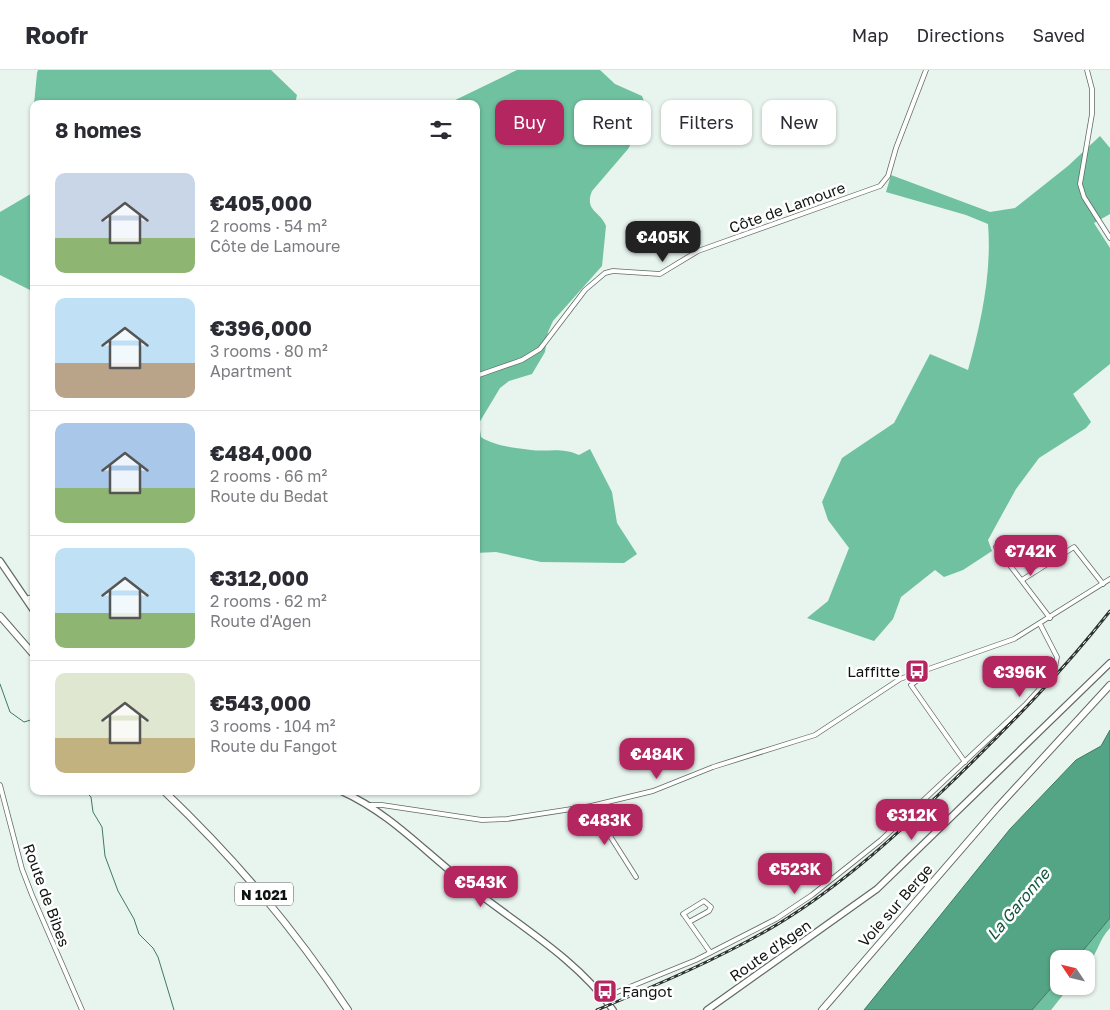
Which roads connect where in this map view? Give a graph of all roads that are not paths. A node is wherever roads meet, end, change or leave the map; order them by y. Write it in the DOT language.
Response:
graph roads {
  1 [pos="926,70"];
  2 [pos="1087,70"];
  3 [pos="1110,238"];
  4 [pos="480,375"];
  5 [pos="996,547"];
  6 [pos="0,561"];
  7 [pos="1110,579"];
  8 [pos="1022,580"];
  9 [pos="1103,584"];
  10 [pos="30,598"];
  11 [pos="26,599"];
  12 [pos="30,605"];
  13 [pos="0,616"];
  14 [pos="1050,618"];
  15 [pos="1040,624"];
  16 [pos="30,650"];
  17 [pos="1110,663"];
  18 [pos="924,669"];
  19 [pos="1110,685"];
  20 [pos="966,762"];
  21 [pos="0,785"];
  22 [pos="168,795"];
  23 [pos="349,795"];
  24 [pos="370,805"];
  25 [pos="591,806"];
  26 [pos="636,877"];
  27 [pos="689,922"];
  28 [pos="710,952"];
  29 [pos="604,997"];
  30 [pos="82,1010"];
  31 [pos="348,1010"];
  32 [pos="613,1010"];
  33 [pos="707,1010"];
  34 [pos="822,1010"];
  1 -- 4 [label="street, Côte de Lamoure"];
  2 -- 3 [label="street"];
  5 -- 8 [label="street"];
  6 -- 11 [label="main road"];
  7 -- 9 [label="street"];
  8 -- 9 [label="street"];
  8 -- 14 [label="street"];
  9 -- 14 [label="street"];
  10 -- 11 [label="street"];
  11 -- 12 [label="main road"];
  13 -- 16 [label="main road"];
  14 -- 15 [label="street"];
  15 -- 18 [label="street"];
  15 -- 20 [label="street"];
  17 -- 33 [label="main road, Route d'Agen"];
  18 -- 20 [label="street"];
  18 -- 25 [label="street"];
  19 -- 34 [label="main road, Voie sur Berge"];
  20 -- 28 [label="street"];
  21 -- 30 [label="street, Route de Bibes"];
  22 -- 31 [label="main road, N 1021"];
  23 -- 24 [label="main road"];
  24 -- 25 [label="street"];
  24 -- 29 [label="main road"];
  25 -- 26 [label="street"];
  27 -- 27 [label="street"];
  27 -- 28 [label="street"];
  28 -- 29 [label="street"];
  29 -- 32 [label="main road"];
}
